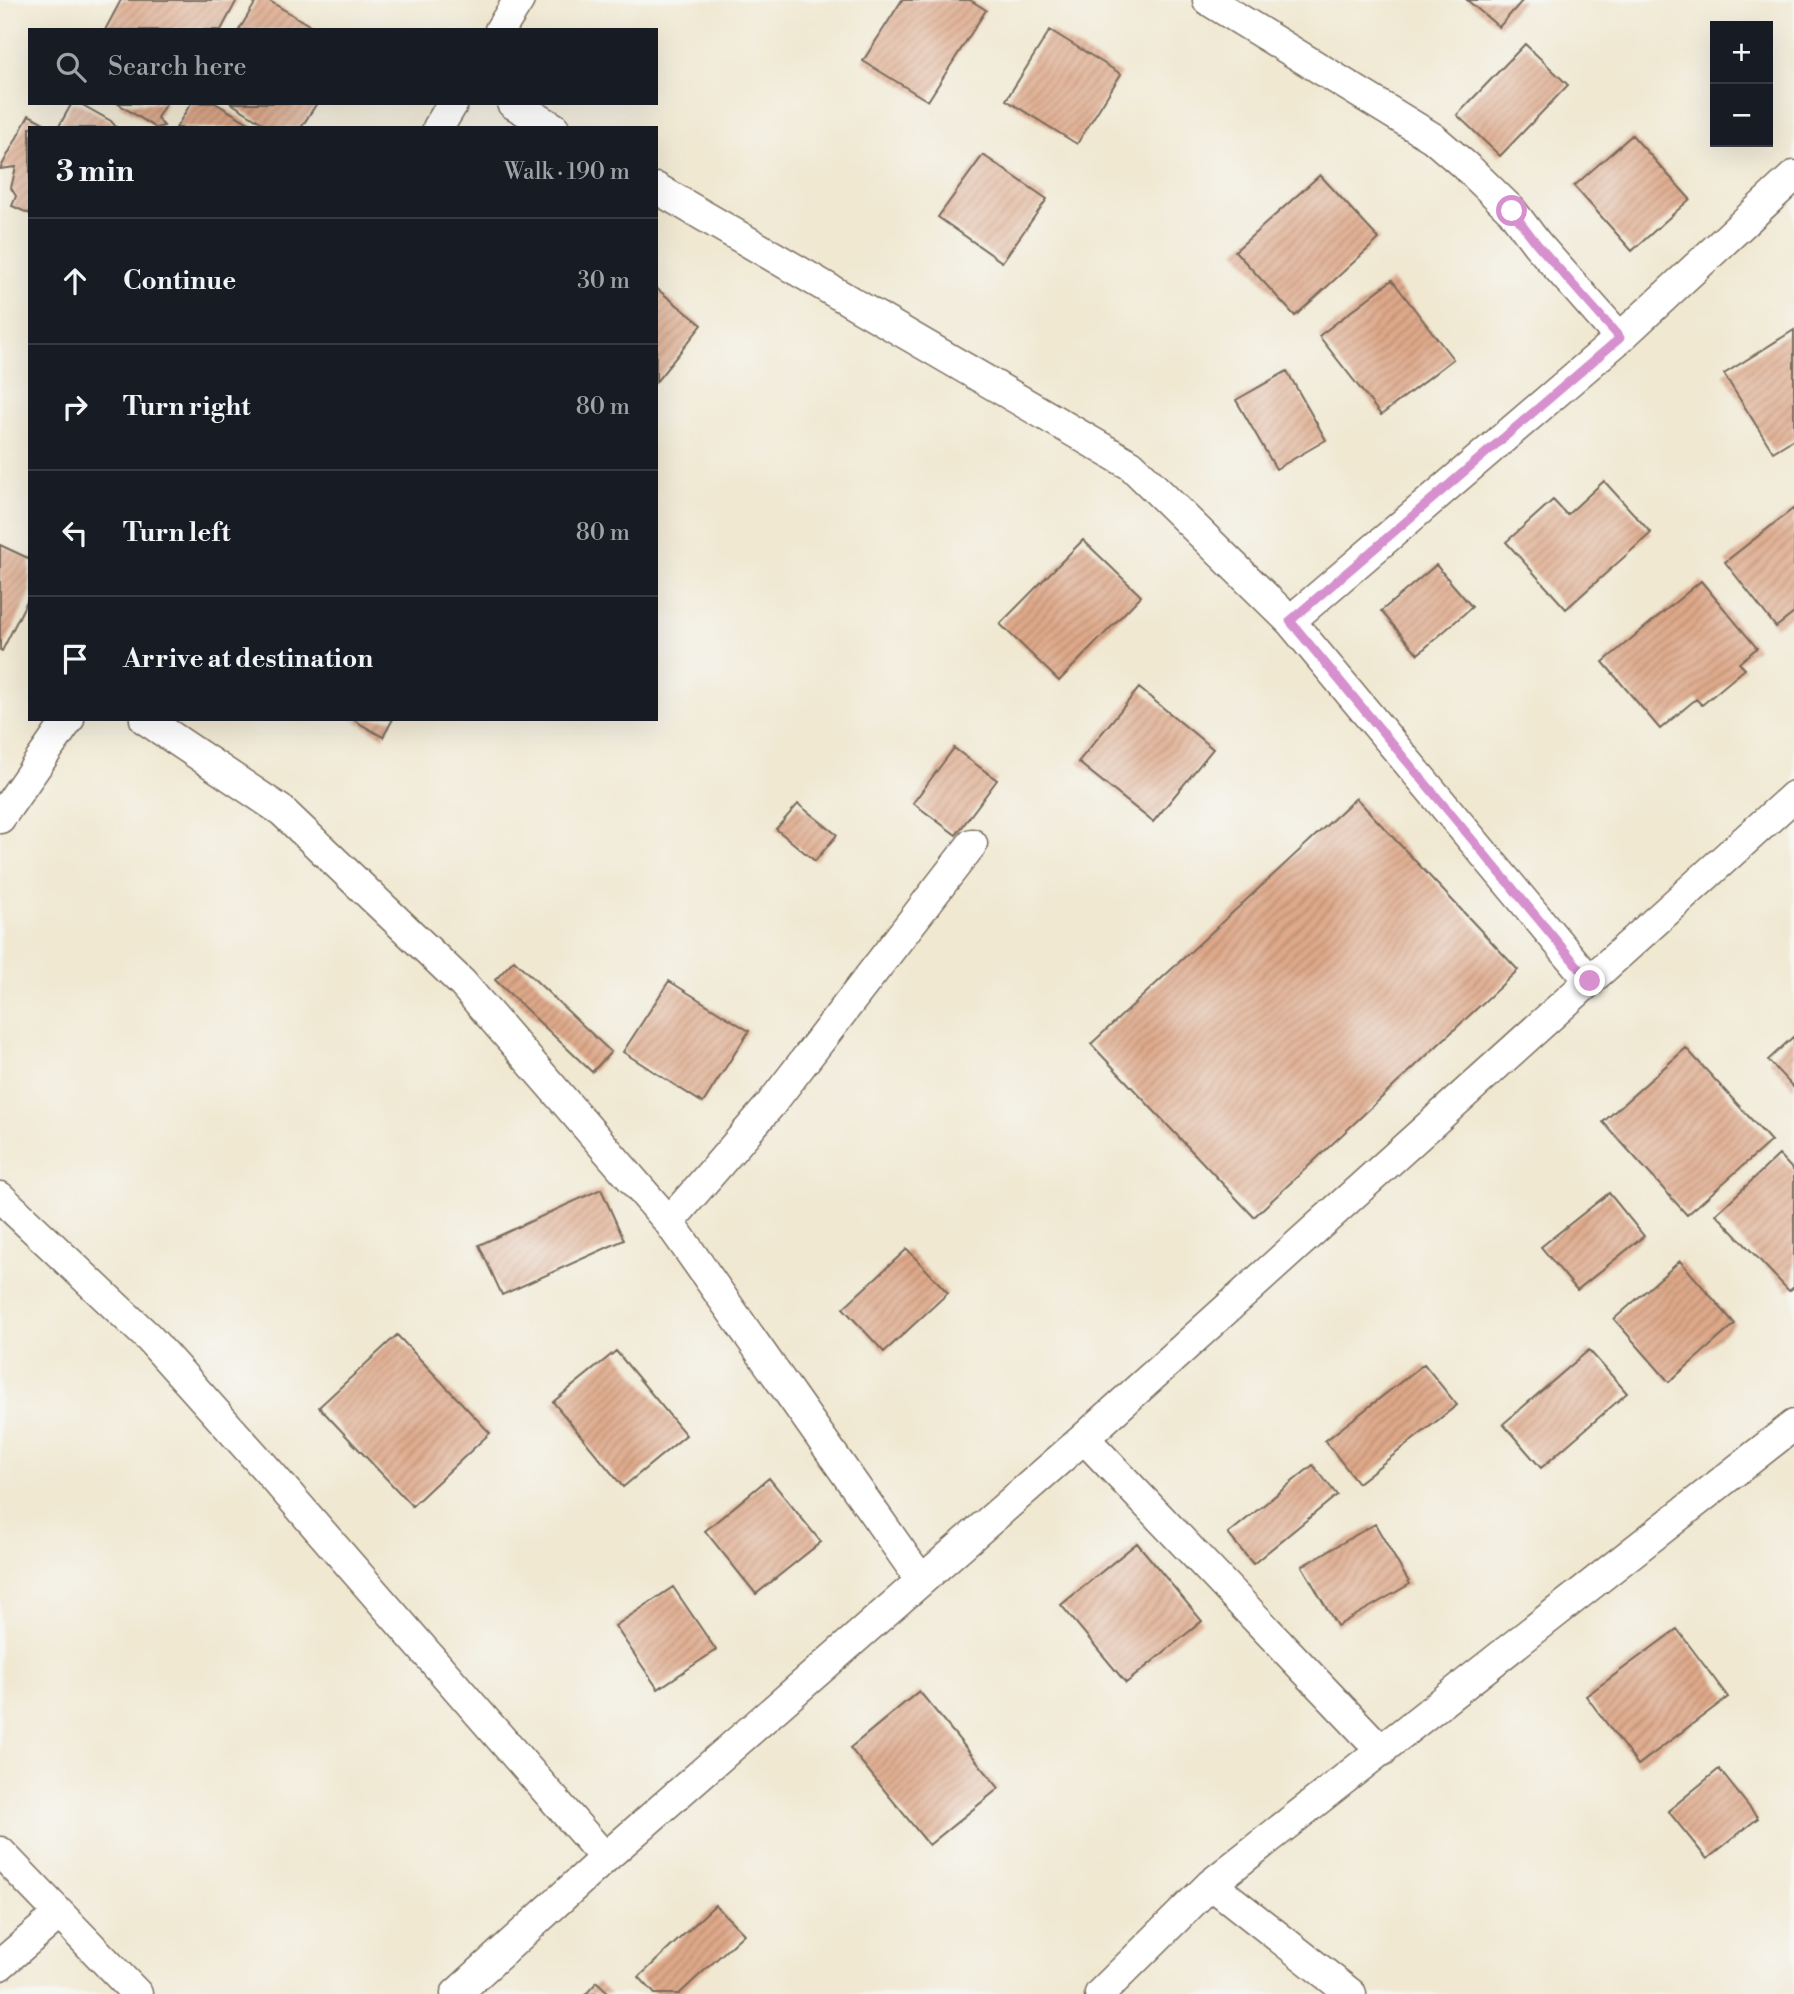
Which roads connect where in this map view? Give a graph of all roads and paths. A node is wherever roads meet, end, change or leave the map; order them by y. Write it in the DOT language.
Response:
graph roads {
  1 [pos="519,0"];
  2 [pos="1208,0"];
  3 [pos="501,28"];
  4 [pos="452,105"];
  5 [pos="515,105"];
  6 [pos="439,126"];
  7 [pos="551,126"];
  8 [pos="1794,176"];
  9 [pos="658,188"];
  10 [pos="1620,338"];
  11 [pos="1290,621"];
  12 [pos="68,721"];
  13 [pos="148,721"];
  14 [pos="1794,796"];
  15 [pos="0,818"];
  16 [pos="972,845"];
  17 [pos="1590,981"];
  18 [pos="0,1197"];
  19 [pos="669,1222"];
  20 [pos="1794,1425"];
  21 [pos="1084,1438"];
  22 [pos="921,1580"];
  23 [pos="1382,1751"];
  24 [pos="0,1852"];
  25 [pos="605,1858"];
  26 [pos="1211,1884"];
  27 [pos="59,1913"];
  28 [pos="0,1965"];
  29 [pos="137,1994"];
  30 [pos="456,1994"];
  31 [pos="1100,1994"];
  32 [pos="1351,1994"];
  1 -- 3 [label="street"];
  2 -- 10 [label="street"];
  4 -- 6 [label="street"];
  5 -- 7 [label="street"];
  8 -- 10 [label="street"];
  9 -- 11 [label="street"];
  10 -- 11 [label="street"];
  11 -- 17 [label="street"];
  12 -- 15 [label="street"];
  13 -- 19 [label="street"];
  14 -- 17 [label="street"];
  16 -- 19 [label="street"];
  17 -- 21 [label="street"];
  18 -- 25 [label="street"];
  19 -- 22 [label="street"];
  20 -- 23 [label="street"];
  21 -- 22 [label="street"];
  21 -- 23 [label="street"];
  22 -- 25 [label="street"];
  23 -- 26 [label="street"];
  24 -- 27 [label="street"];
  25 -- 30 [label="street"];
  26 -- 31 [label="street"];
  26 -- 32 [label="street"];
  27 -- 28 [label="street"];
  27 -- 29 [label="street"];
}
